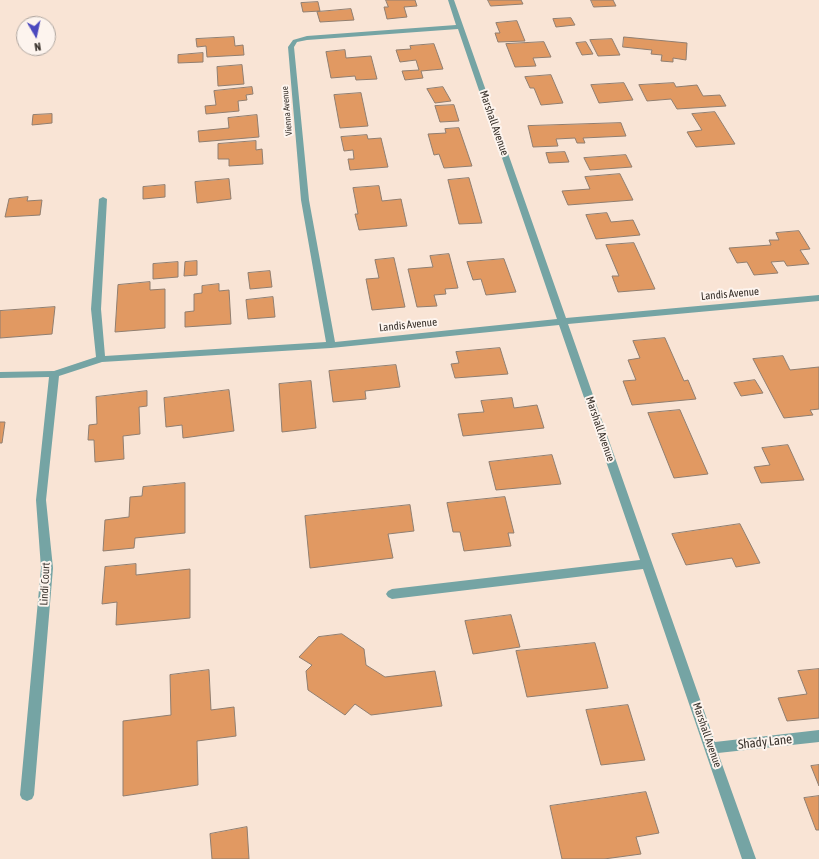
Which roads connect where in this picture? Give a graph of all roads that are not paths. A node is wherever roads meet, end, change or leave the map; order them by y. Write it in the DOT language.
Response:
graph roads {
  1 [pos="451,0"];
  2 [pos="460,27"];
  3 [pos="103,200"];
  4 [pos="819,298"];
  5 [pos="562,321"];
  6 [pos="331,345"];
  7 [pos="101,359"];
  8 [pos="54,374"];
  9 [pos="0,375"];
  10 [pos="647,564"];
  11 [pos="392,594"];
  12 [pos="819,736"];
  13 [pos="711,748"];
  14 [pos="26,795"];
  15 [pos="750,859"];
  1 -- 2 [label="street, Marshall Avenue"];
  2 -- 5 [label="street, Marshall Avenue"];
  2 -- 6 [label="street, Vienna Avenue"];
  3 -- 7 [label="street"];
  4 -- 5 [label="street, Landis Avenue"];
  5 -- 6 [label="street, Landis Avenue"];
  5 -- 10 [label="street, Marshall Avenue"];
  6 -- 7 [label="street, Landis Avenue"];
  7 -- 8 [label="street, Landis Avenue"];
  8 -- 9 [label="street, Landis Avenue"];
  8 -- 14 [label="street, Lindi Court"];
  10 -- 11 [label="street"];
  10 -- 13 [label="street, Marshall Avenue"];
  12 -- 13 [label="street, Shady Lane"];
  13 -- 15 [label="street, Marshall Avenue"];
}
